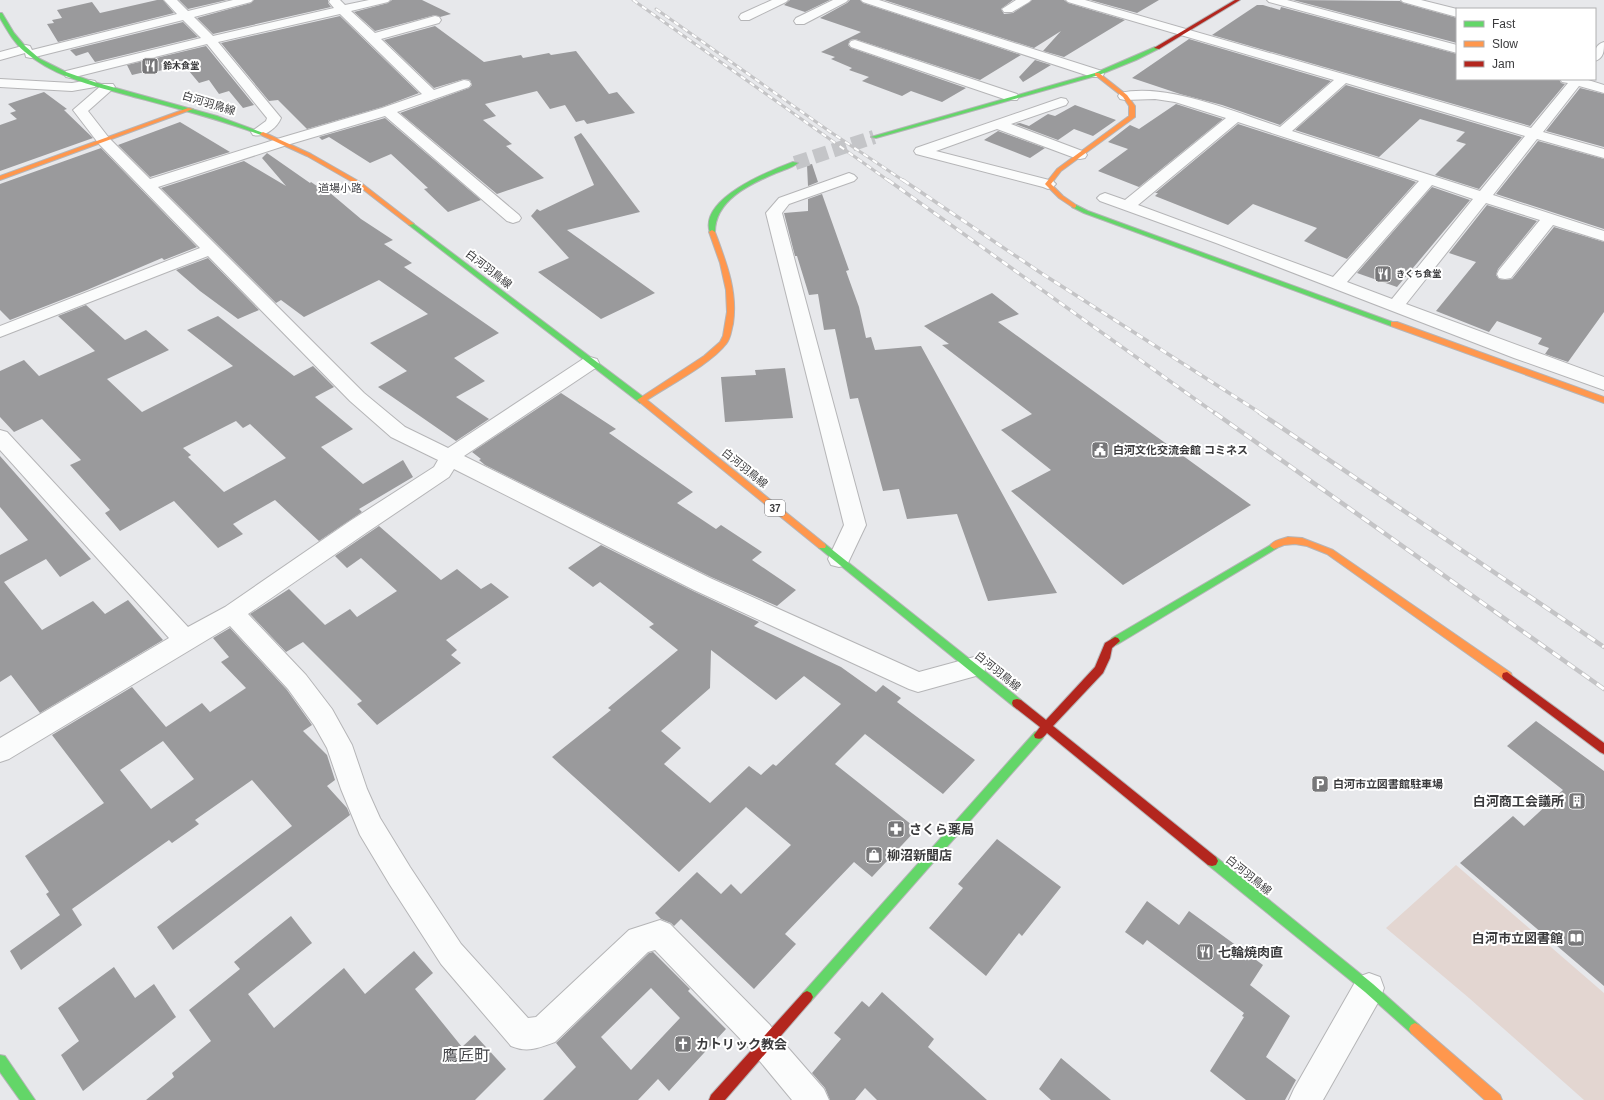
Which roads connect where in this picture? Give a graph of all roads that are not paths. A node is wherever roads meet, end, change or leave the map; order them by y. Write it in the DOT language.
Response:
graph roads {
  1 [pos="170,0"];
  2 [pos="332,0"];
  3 [pos="384,0"];
  4 [pos="782,0"];
  5 [pos="842,0"];
  6 [pos="867,0"];
  7 [pos="1025,0"];
  8 [pos="1072,0"];
  9 [pos="1238,0"];
  10 [pos="1274,0"];
  11 [pos="1407,0"];
  12 [pos="241,1"];
  13 [pos="1008,9"];
  14 [pos="343,10"];
  15 [pos="1456,13"];
  16 [pos="0,14"];
  17 [pos="185,16"];
  18 [pos="745,17"];
  19 [pos="435,20"];
  20 [pos="800,20"];
  21 [pos="1186,33"];
  22 [pos="372,38"];
  23 [pos="210,40"];
  24 [pos="855,44"];
  25 [pos="1456,49"];
  26 [pos="28,52"];
  27 [pos="0,56"];
  28 [pos="71,74"];
  29 [pos="1097,74"];
  30 [pos="1343,79"];
  31 [pos="1574,80"];
  32 [pos="0,83"];
  33 [pos="94,83"];
  34 [pos="464,84"];
  35 [pos="108,87"];
  36 [pos="1604,89"];
  37 [pos="432,96"];
  38 [pos="1125,96"];
  39 [pos="1012,97"];
  40 [pos="1061,102"];
  41 [pos="190,109"];
  42 [pos="387,111"];
  43 [pos="1235,118"];
  44 [pos="997,124"];
  45 [pos="258,132"];
  46 [pos="1282,132"];
  47 [pos="1534,134"];
  48 [pos="874,137"];
  49 [pos="104,141"];
  50 [pos="282,142"];
  51 [pos="1604,154"];
  52 [pos="1080,155"];
  53 [pos="795,163"];
  54 [pos="0,178"];
  55 [pos="849,178"];
  56 [pos="1428,180"];
  57 [pos="1048,184"];
  58 [pos="147,185"];
  59 [pos="1105,198"];
  60 [pos="1482,198"];
  61 [pos="1127,206"];
  62 [pos="514,218"];
  63 [pos="1550,218"];
  64 [pos="1604,236"];
  65 [pos="211,249"];
  66 [pos="1260,254"];
  67 [pos="1246,271"];
  68 [pos="1505,274"];
  69 [pos="1336,284"];
  70 [pos="1395,306"];
  71 [pos="0,332"];
  72 [pos="590,363"];
  73 [pos="1604,384"];
  74 [pos="641,400"];
  75 [pos="1604,400"];
  76 [pos="0,437"];
  77 [pos="449,459"];
  78 [pos="839,559"];
  79 [pos="233,613"];
  80 [pos="185,640"];
  81 [pos="974,667"];
  82 [pos="1048,727"];
  83 [pos="1604,749"];
  84 [pos="0,751"];
  85 [pos="1369,988"];
  86 [pos="765,1045"];
  87 [pos="0,1062"];
  88 [pos="28,1100"];
  89 [pos="716,1100"];
  90 [pos="813,1100"];
  91 [pos="1305,1100"];
  92 [pos="1495,1100"];
  1 -- 17 [label="street"];
  2 -- 14 [label="street"];
  3 -- 14 [label="street"];
  4 -- 18 [label="street"];
  5 -- 20 [label="street"];
  6 -- 29 [label="street"];
  7 -- 13 [label="street"];
  8 -- 21 [label="street"];
  9 -- 21 [label="street"];
  10 -- 25 [label="street"];
  11 -- 15 [label="street"];
  12 -- 17 [label="street"];
  14 -- 22 [label="street"];
  14 -- 23 [label="street"];
  16 -- 26 [label="street, 白河羽鳥線 / 37"];
  17 -- 23 [label="street"];
  17 -- 26 [label="street"];
  19 -- 22 [label="street"];
  21 -- 29 [label="street"];
  21 -- 30 [label="street"];
  22 -- 37 [label="street"];
  23 -- 28 [label="street"];
  23 -- 45 [label="street"];
  24 -- 39 [label="street"];
  26 -- 27 [label="street"];
  26 -- 28 [label="street, 白河羽鳥線 / 37"];
  28 -- 33 [label="street, 白河羽鳥線 / 37"];
  29 -- 38 [label="street"];
  29 -- 39 [label="street"];
  30 -- 46 [label="street"];
  30 -- 47 [label="street"];
  31 -- 36 [label="street"];
  31 -- 47 [label="street"];
  32 -- 33 [label="street"];
  33 -- 35 [label="street, 白河羽鳥線 / 37"];
  34 -- 37 [label="street"];
  35 -- 41 [label="street, 白河羽鳥線 / 37"];
  35 -- 49 [label="street"];
  37 -- 42 [label="street"];
  38 -- 43 [label="street"];
  38 -- 52 [label="street"];
  39 -- 48 [label="street"];
  40 -- 44 [label="street"];
  41 -- 45 [label="street, 白河羽鳥線 / 37"];
  41 -- 49 [label="street"];
  42 -- 50 [label="street"];
  42 -- 62 [label="street"];
  43 -- 46 [label="street"];
  43 -- 61 [label="street"];
  44 -- 52 [label="street"];
  44 -- 57 [label="street"];
  45 -- 50 [label="street, 白河羽鳥線 / 37"];
  46 -- 56 [label="street"];
  47 -- 51 [label="street"];
  47 -- 60 [label="street"];
  49 -- 54 [label="street"];
  49 -- 58 [label="street"];
  50 -- 58 [label="street"];
  50 -- 72 [label="street, 白河羽鳥線 / 37"];
  52 -- 57 [label="street"];
  53 -- 74 [label="street"];
  55 -- 78 [label="street"];
  56 -- 60 [label="street"];
  56 -- 69 [label="street"];
  57 -- 67 [label="street"];
  58 -- 65 [label="street"];
  59 -- 61 [label="street"];
  60 -- 63 [label="street"];
  60 -- 70 [label="street"];
  61 -- 66 [label="street"];
  63 -- 64 [label="street"];
  63 -- 68 [label="street"];
  65 -- 71 [label="street"];
  65 -- 77 [label="street"];
  66 -- 67 [label="street"];
  66 -- 69 [label="street"];
  67 -- 75 [label="street"];
  69 -- 70 [label="street"];
  70 -- 73 [label="street"];
  72 -- 74 [label="street, 白河羽鳥線 / 37"];
  72 -- 77 [label="street"];
  74 -- 78 [label="street, 白河羽鳥線 / 37"];
  76 -- 80 [label="street"];
  77 -- 79 [label="street"];
  77 -- 81 [label="street"];
  78 -- 81 [label="street, 白河羽鳥線 / 37"];
  79 -- 80 [label="street"];
  79 -- 86 [label="street"];
  80 -- 84 [label="street"];
  81 -- 82 [label="street, 白河羽鳥線 / 37"];
  82 -- 83 [label="street"];
  82 -- 85 [label="street, 白河羽鳥線 / 37"];
  82 -- 86 [label="street"];
  85 -- 91 [label="street"];
  85 -- 92 [label="street, 白河羽鳥線 / 37"];
  86 -- 89 [label="street"];
  86 -- 90 [label="street"];
  87 -- 88 [label="street"];
}
